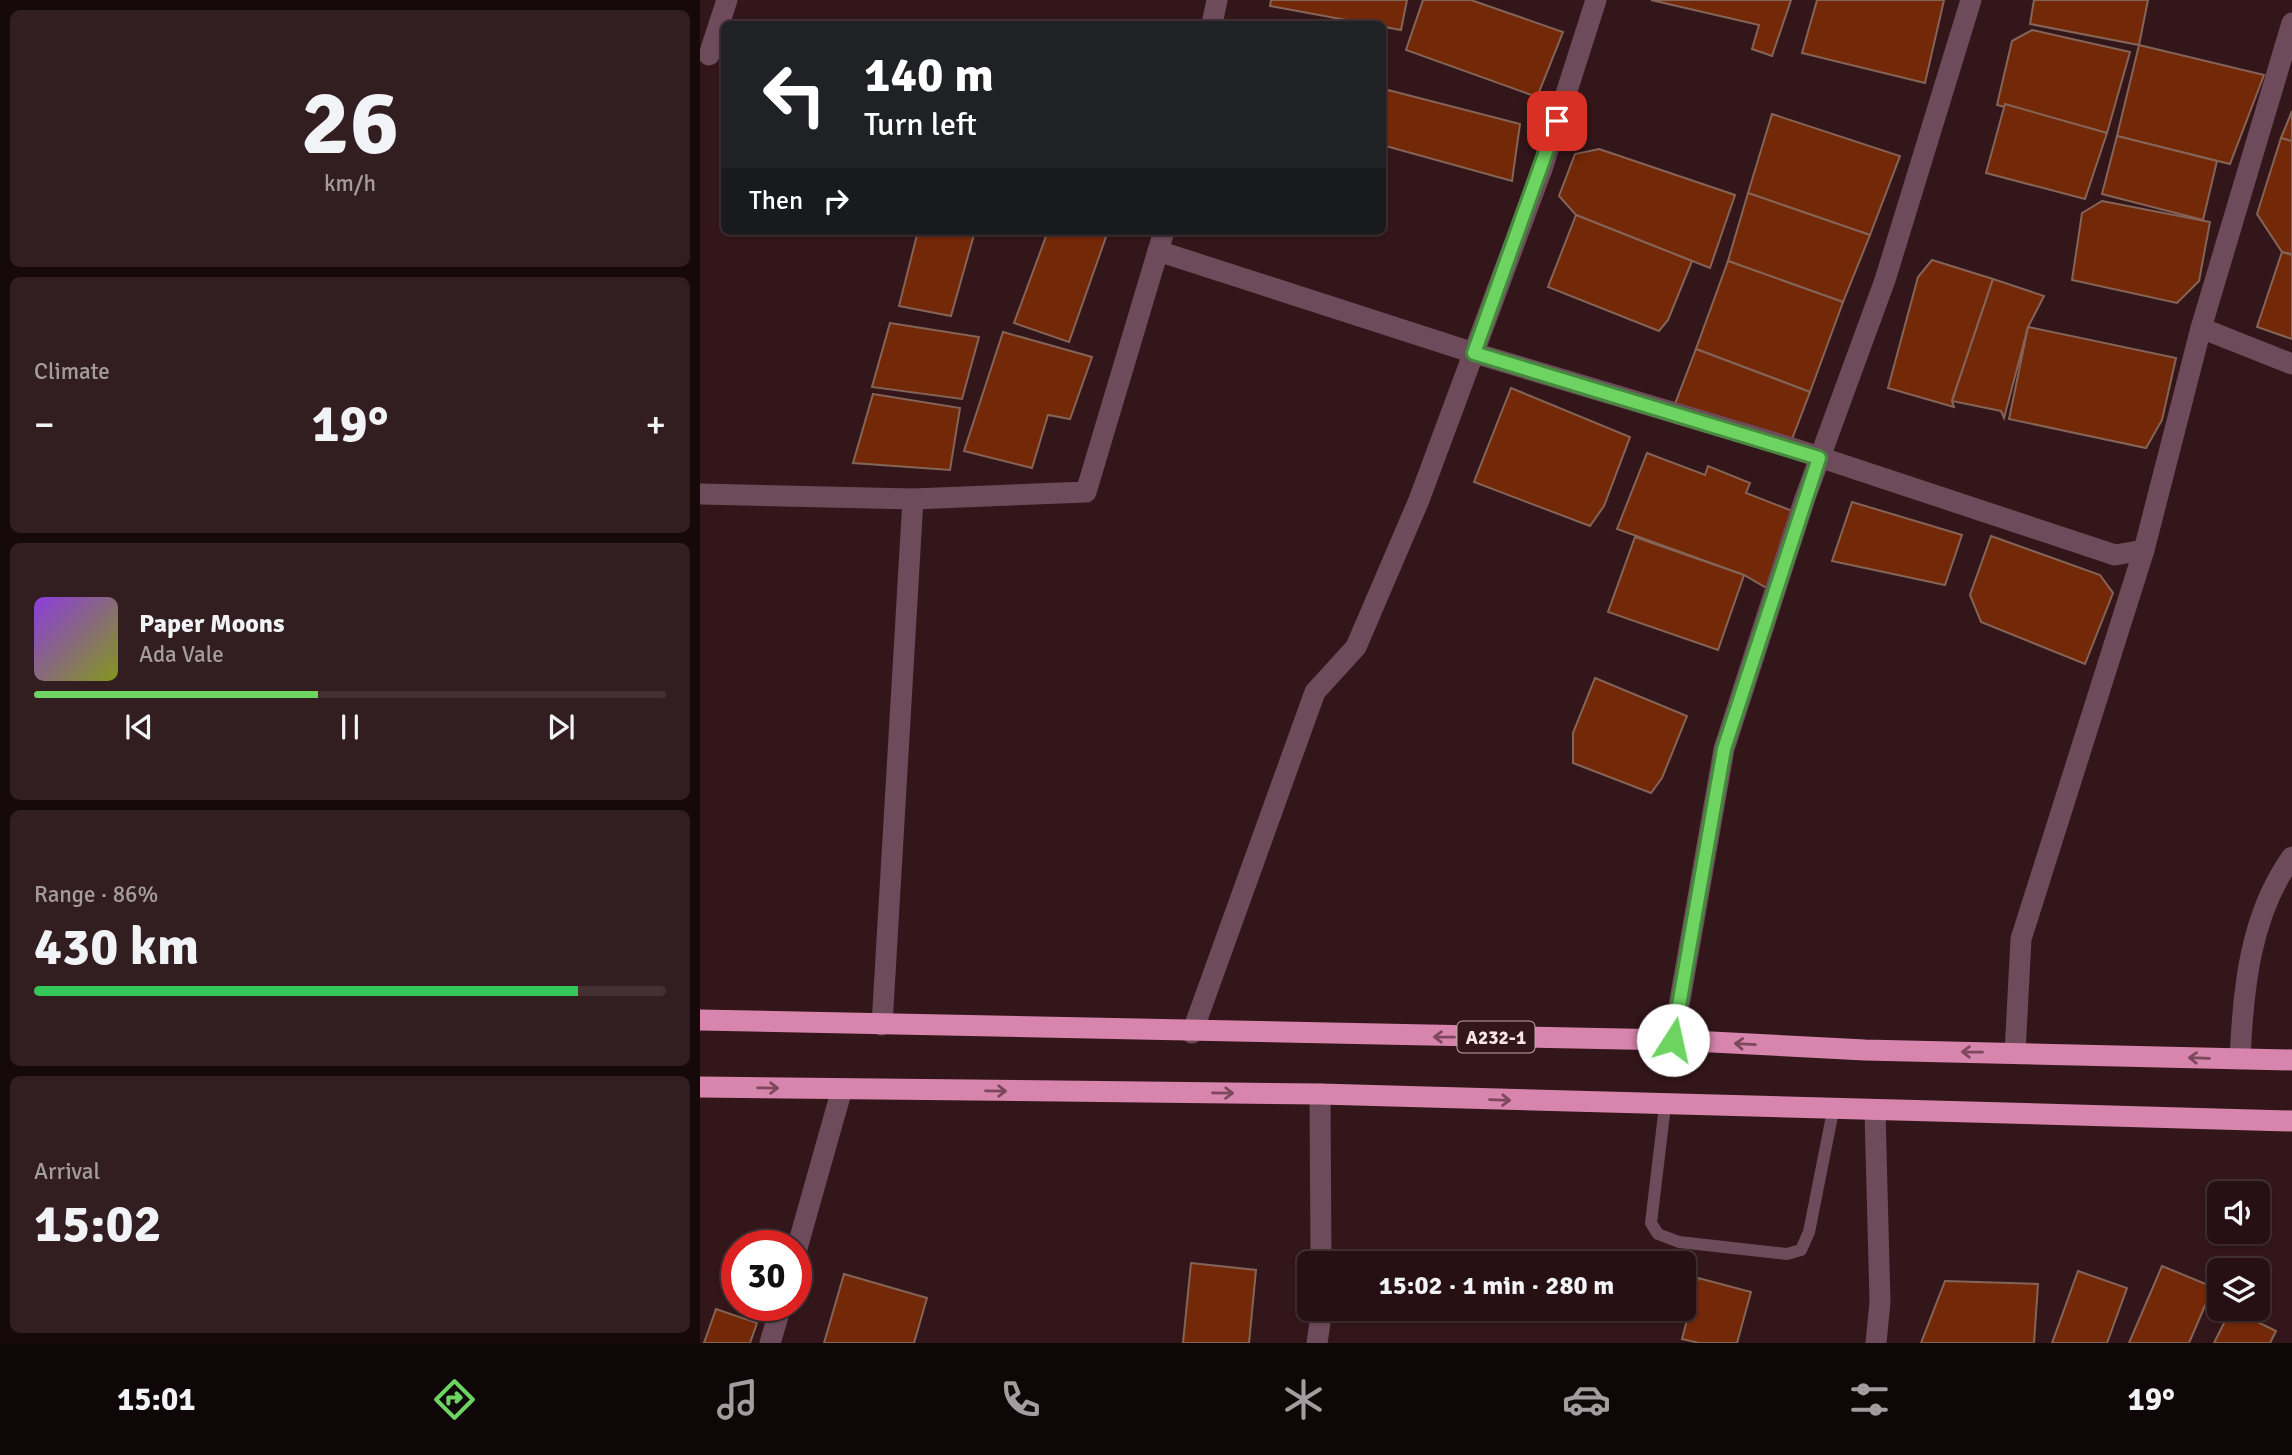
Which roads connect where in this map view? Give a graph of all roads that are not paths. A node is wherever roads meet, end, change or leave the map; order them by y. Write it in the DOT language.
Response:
graph roads {
  1 [pos="727,0"];
  2 [pos="1217,0"];
  3 [pos="1596,0"];
  4 [pos="1971,0"];
  5 [pos="1213,21"];
  6 [pos="2292,23"];
  7 [pos="711,56"];
  8 [pos="1161,241"];
  9 [pos="2201,328"];
  10 [pos="1474,353"];
  11 [pos="2292,363"];
  12 [pos="1819,458"];
  13 [pos="700,495"];
  14 [pos="914,499"];
  15 [pos="2144,550"];
  16 [pos="2292,857"];
  17 [pos="700,1020"];
  18 [pos="881,1025"];
  19 [pos="1192,1033"];
  20 [pos="1673,1040"];
  21 [pos="2015,1053"];
  22 [pos="2241,1059"];
  23 [pos="2292,1060"];
  24 [pos="700,1087"];
  25 [pos="842,1089"];
  26 [pos="1320,1094"];
  27 [pos="1665,1106"];
  28 [pos="1833,1111"];
  29 [pos="1875,1112"];
  30 [pos="2292,1122"];
  31 [pos="802,1230"];
  32 [pos="1321,1251"];
  33 [pos="777,1321"];
  34 [pos="1320,1321"];
  35 [pos="770,1343"];
  36 [pos="1317,1343"];
  37 [pos="1876,1343"];
  1 -- 7 [label="street"];
  2 -- 5 [label="street"];
  3 -- 10 [label="street"];
  4 -- 12 [label="street"];
  6 -- 9 [label="street"];
  8 -- 10 [label="street"];
  8 -- 14 [label="street"];
  9 -- 11 [label="street"];
  9 -- 15 [label="street"];
  10 -- 12 [label="street"];
  10 -- 19 [label="street"];
  12 -- 15 [label="street"];
  12 -- 20 [label="street"];
  13 -- 14 [label="street"];
  14 -- 18 [label="street"];
  15 -- 21 [label="street"];
  16 -- 22 [label="street"];
  17 -- 18 [label="highway, A232-1"];
  18 -- 19 [label="highway, A232-1"];
  20 -- 19 [label="highway, A232-1, one-way"];
  21 -- 20 [label="highway, A232-1, one-way"];
  22 -- 21 [label="highway, A232-1, one-way"];
  22 -- 23 [label="highway, A232-1"];
  24 -- 25 [label="highway, one-way"];
  25 -- 26 [label="highway, one-way"];
  25 -- 31 [label="street"];
  26 -- 27 [label="highway, one-way"];
  26 -- 32 [label="street"];
  27 -- 28 [label="highway"];
  27 -- 28 [label="lane"];
  28 -- 29 [label="highway"];
  29 -- 30 [label="highway"];
  29 -- 37 [label="street"];
  33 -- 35 [label="street"];
  34 -- 36 [label="street"];
}
